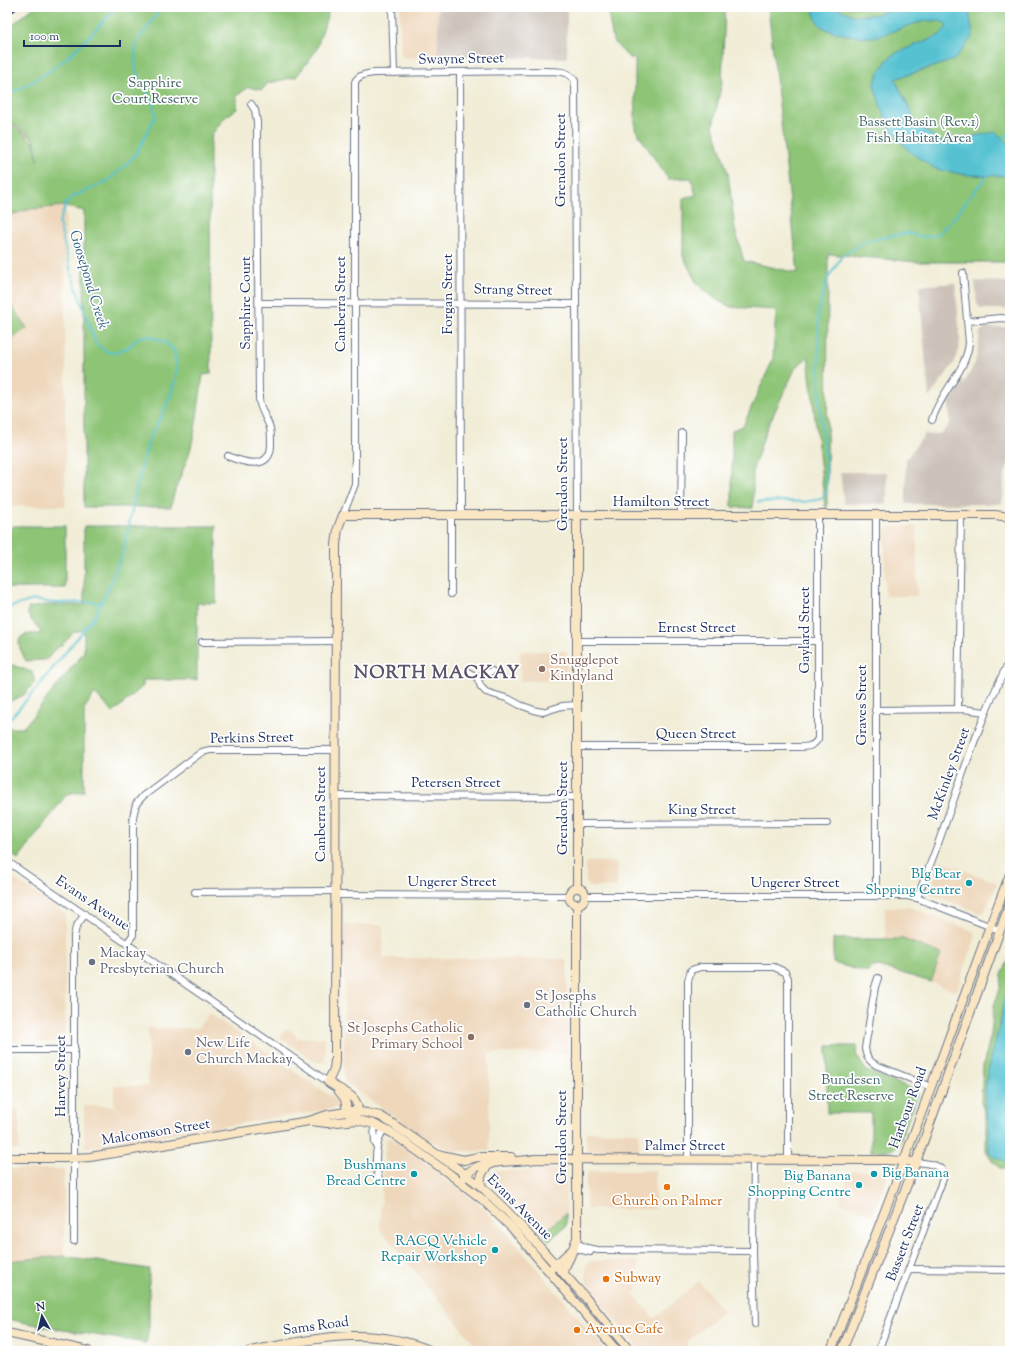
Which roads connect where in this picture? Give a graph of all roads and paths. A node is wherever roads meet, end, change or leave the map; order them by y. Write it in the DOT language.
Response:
graph roads {
  1 [pos="392,7"];
  2 [pos="460,72"];
  3 [pos="394,73"];
  4 [pos="575,81"];
  5 [pos="354,91"];
  6 [pos="251,104"];
  7 [pos="963,273"];
  8 [pos="259,303"];
  9 [pos="355,303"];
  10 [pos="461,303"];
  11 [pos="576,304"];
  12 [pos="1010,320"];
  13 [pos="968,321"];
  14 [pos="932,420"];
  15 [pos="682,433"];
  16 [pos="228,456"];
  17 [pos="343,515"];
  18 [pos="451,515"];
  19 [pos="461,515"];
  20 [pos="577,515"];
  21 [pos="818,515"];
  22 [pos="876,515"];
  23 [pos="961,515"];
  24 [pos="681,516"];
  25 [pos="1010,517"];
  26 [pos="451,594"];
  27 [pos="336,641"];
  28 [pos="577,641"];
  29 [pos="818,641"];
  30 [pos="202,642"];
  31 [pos="1010,660"];
  32 [pos="492,671"];
  33 [pos="468,672"];
  34 [pos="477,677"];
  35 [pos="577,705"];
  36 [pos="958,709"];
  37 [pos="875,710"];
  38 [pos="985,712"];
  39 [pos="815,744"];
  40 [pos="577,747"];
  41 [pos="336,750"];
  42 [pos="335,796"];
  43 [pos="576,797"];
  44 [pos="827,823"];
  45 [pos="576,824"];
  46 [pos="11,864"];
  47 [pos="1010,874"];
  48 [pos="577,888"];
  49 [pos="195,892"];
  50 [pos="335,893"];
  51 [pos="569,896"];
  52 [pos="586,896"];
  53 [pos="876,896"];
  54 [pos="917,898"];
  55 [pos="1010,903"];
  56 [pos="577,904"];
  57 [pos="85,914"];
  58 [pos="990,926"];
  59 [pos="999,930"];
  60 [pos="127,943"];
  61 [pos="878,978"];
  62 [pos="7,1050"];
  63 [pos="75,1050"];
  64 [pos="328,1082"];
  65 [pos="931,1087"];
  66 [pos="336,1088"];
  67 [pos="352,1115"];
  68 [pos="380,1116"];
  69 [pos="374,1124"];
  70 [pos="384,1129"];
  71 [pos="376,1150"];
  72 [pos="434,1153"];
  73 [pos="7,1158"];
  74 [pos="74,1158"];
  75 [pos="470,1159"];
  76 [pos="535,1159"];
  77 [pos="688,1159"];
  78 [pos="576,1160"];
  79 [pos="754,1160"];
  80 [pos="788,1160"];
  81 [pos="904,1161"];
  82 [pos="495,1162"];
  83 [pos="916,1162"];
  84 [pos="461,1177"];
  85 [pos="379,1179"];
  86 [pos="482,1187"];
  87 [pos="74,1241"];
  88 [pos="574,1247"];
  89 [pos="753,1251"];
  90 [pos="556,1264"];
  91 [pos="909,1269"];
  92 [pos="1010,1270"];
  93 [pos="563,1271"];
  94 [pos="551,1272"];
  95 [pos="755,1324"];
  96 [pos="7,1333"];
  97 [pos="619,1338"];
  98 [pos="611,1344"];
  99 [pos="626,1350"];
  100 [pos="88,1351"];
  101 [pos="250,1351"];
  102 [pos="432,1351"];
  103 [pos="617,1351"];
  104 [pos="830,1351"];
  105 [pos="842,1351"];
  106 [pos="878,1351"];
  1 -- 3 [label="street"];
  2 -- 3 [label="street, Swayne Street"];
  2 -- 4 [label="street, Swayne Street"];
  2 -- 10 [label="street, Forgan Street"];
  3 -- 5 [label="street, Swayne Street"];
  4 -- 11 [label="street, Grendon Street"];
  5 -- 9 [label="street, Canberra Street"];
  6 -- 8 [label="street, Sapphire Court"];
  7 -- 13 [label="street"];
  8 -- 9 [label="street, Strang Street"];
  8 -- 16 [label="street, Sapphire Court"];
  9 -- 10 [label="street, Strang Street"];
  9 -- 17 [label="street, Canberra Street"];
  10 -- 11 [label="street, Strang Street"];
  10 -- 19 [label="street, Forgan Street"];
  11 -- 20 [label="street, Grendon Street"];
  12 -- 13 [label="street"];
  13 -- 14 [label="street"];
  15 -- 24 [label="street"];
  17 -- 18 [label="street, Hamilton Street"];
  17 -- 27 [label="street, Canberra Street"];
  18 -- 19 [label="street, Hamilton Street"];
  18 -- 26 [label="street"];
  19 -- 20 [label="street, Hamilton Street"];
  20 -- 24 [label="street, Hamilton Street"];
  20 -- 28 [label="street, Grendon Street"];
  21 -- 22 [label="street, Hamilton Street"];
  21 -- 24 [label="street, Hamilton Street"];
  21 -- 29 [label="street, Gaylard Street"];
  22 -- 23 [label="street, Hamilton Street"];
  22 -- 37 [label="street, Graves Street"];
  23 -- 25 [label="street, Hamilton Street"];
  23 -- 36 [label="street"];
  27 -- 30 [label="street"];
  27 -- 41 [label="street, Canberra Street"];
  28 -- 29 [label="street, Ernest Street"];
  28 -- 35 [label="street, Grendon Street"];
  29 -- 39 [label="street, Gaylard Street"];
  31 -- 38 [label="street, McKinley Street"];
  32 -- 34 [label="street"];
  33 -- 34 [label="street"];
  34 -- 35 [label="street"];
  35 -- 40 [label="street, Grendon Street"];
  36 -- 37 [label="street"];
  36 -- 38 [label="street"];
  37 -- 53 [label="street, Graves Street"];
  38 -- 54 [label="street, McKinley Street"];
  39 -- 40 [label="street, Queen Street"];
  40 -- 43 [label="street, Grendon Street"];
  41 -- 42 [label="street, Canberra Street"];
  41 -- 60 [label="street, Perkins Street"];
  42 -- 43 [label="street, Petersen Street"];
  42 -- 50 [label="street, Canberra Street"];
  43 -- 45 [label="street, Grendon Street"];
  44 -- 45 [label="street, King Street"];
  45 -- 48 [label="street, Grendon Street"];
  46 -- 57 [label="street, Evans Avenue"];
  47 -- 58 [label="street, Harbour Road"];
  48 -- 51 [label="street"];
  48 -- 52 [label="street"];
  49 -- 50 [label="street, Ungerer Street"];
  50 -- 51 [label="street, Ungerer Street"];
  50 -- 64 [label="street, Canberra Street"];
  51 -- 56 [label="street"];
  52 -- 53 [label="street, Ungerer Street"];
  52 -- 56 [label="street"];
  53 -- 54 [label="street, Ungerer Street"];
  54 -- 58 [label="street, Ungerer Street"];
  55 -- 59 [label="street, Harbour Road"];
  56 -- 78 [label="street, Grendon Street"];
  57 -- 60 [label="street, Evans Avenue"];
  57 -- 63 [label="street, Harvey Street"];
  58 -- 59 [label="street, Ungerer Street"];
  58 -- 65 [label="street, Harbour Road"];
  59 -- 83 [label="street, Harbour Road"];
  60 -- 64 [label="street, Evans Avenue"];
  61 -- 65 [label="street"];
  62 -- 63 [label="street"];
  63 -- 74 [label="street, Harvey Street"];
  64 -- 66 [label="street, Evans Avenue"];
  65 -- 81 [label="street, Harbour Road"];
  66 -- 67 [label="street, Evans Avenue"];
  66 -- 67 [label="street, Evans Avenue"];
  67 -- 68 [label="street, Evans Avenue"];
  67 -- 69 [label="street, Evans Avenue"];
  67 -- 74 [label="street, Malcomson Street"];
  68 -- 70 [label="street"];
  68 -- 72 [label="street, Evans Avenue"];
  69 -- 70 [label="street, Evans Avenue"];
  69 -- 71 [label="street"];
  70 -- 71 [label="street"];
  70 -- 84 [label="street, Evans Avenue"];
  71 -- 85 [label="street"];
  72 -- 75 [label="street"];
  72 -- 84 [label="street, Evans Avenue"];
  73 -- 74 [label="street, Malcomson Street"];
  74 -- 87 [label="street, Harvey Street"];
  75 -- 76 [label="street"];
  75 -- 84 [label="street"];
  76 -- 78 [label="street, Palmer Street"];
  76 -- 82 [label="street, Palmer Street"];
  77 -- 78 [label="street, Palmer Street"];
  77 -- 79 [label="street, Palmer Street"];
  77 -- 80 [label="street"];
  78 -- 88 [label="street, Grendon Street"];
  79 -- 80 [label="street, Palmer Street"];
  79 -- 89 [label="street"];
  80 -- 81 [label="street, Palmer Street"];
  81 -- 83 [label="street, Palmer Street"];
  81 -- 104 [label="street, Harbour Road"];
  82 -- 84 [label="street, Palmer Street"];
  82 -- 86 [label="street"];
  83 -- 91 [label="street, Bassett Street"];
  83 -- 105 [label="street, Harbour Road"];
  84 -- 86 [label="street, Evans Avenue"];
  84 -- 94 [label="street, Evans Avenue"];
  86 -- 90 [label="street, Evans Avenue"];
  88 -- 89 [label="street"];
  88 -- 90 [label="street"];
  88 -- 93 [label="street, Grendon Street"];
  89 -- 95 [label="street"];
  90 -- 93 [label="street, Evans Avenue"];
  90 -- 94 [label="street"];
  91 -- 92 [label="street"];
  91 -- 106 [label="street, Bassett Street"];
  93 -- 97 [label="street, Evans Avenue"];
  94 -- 98 [label="street, Evans Avenue"];
  96 -- 100 [label="street"];
  97 -- 98 [label="street"];
  97 -- 99 [label="street, Evans Avenue"];
  98 -- 103 [label="street, Evans Avenue"];
  101 -- 102 [label="street, Sams Road"];
}
